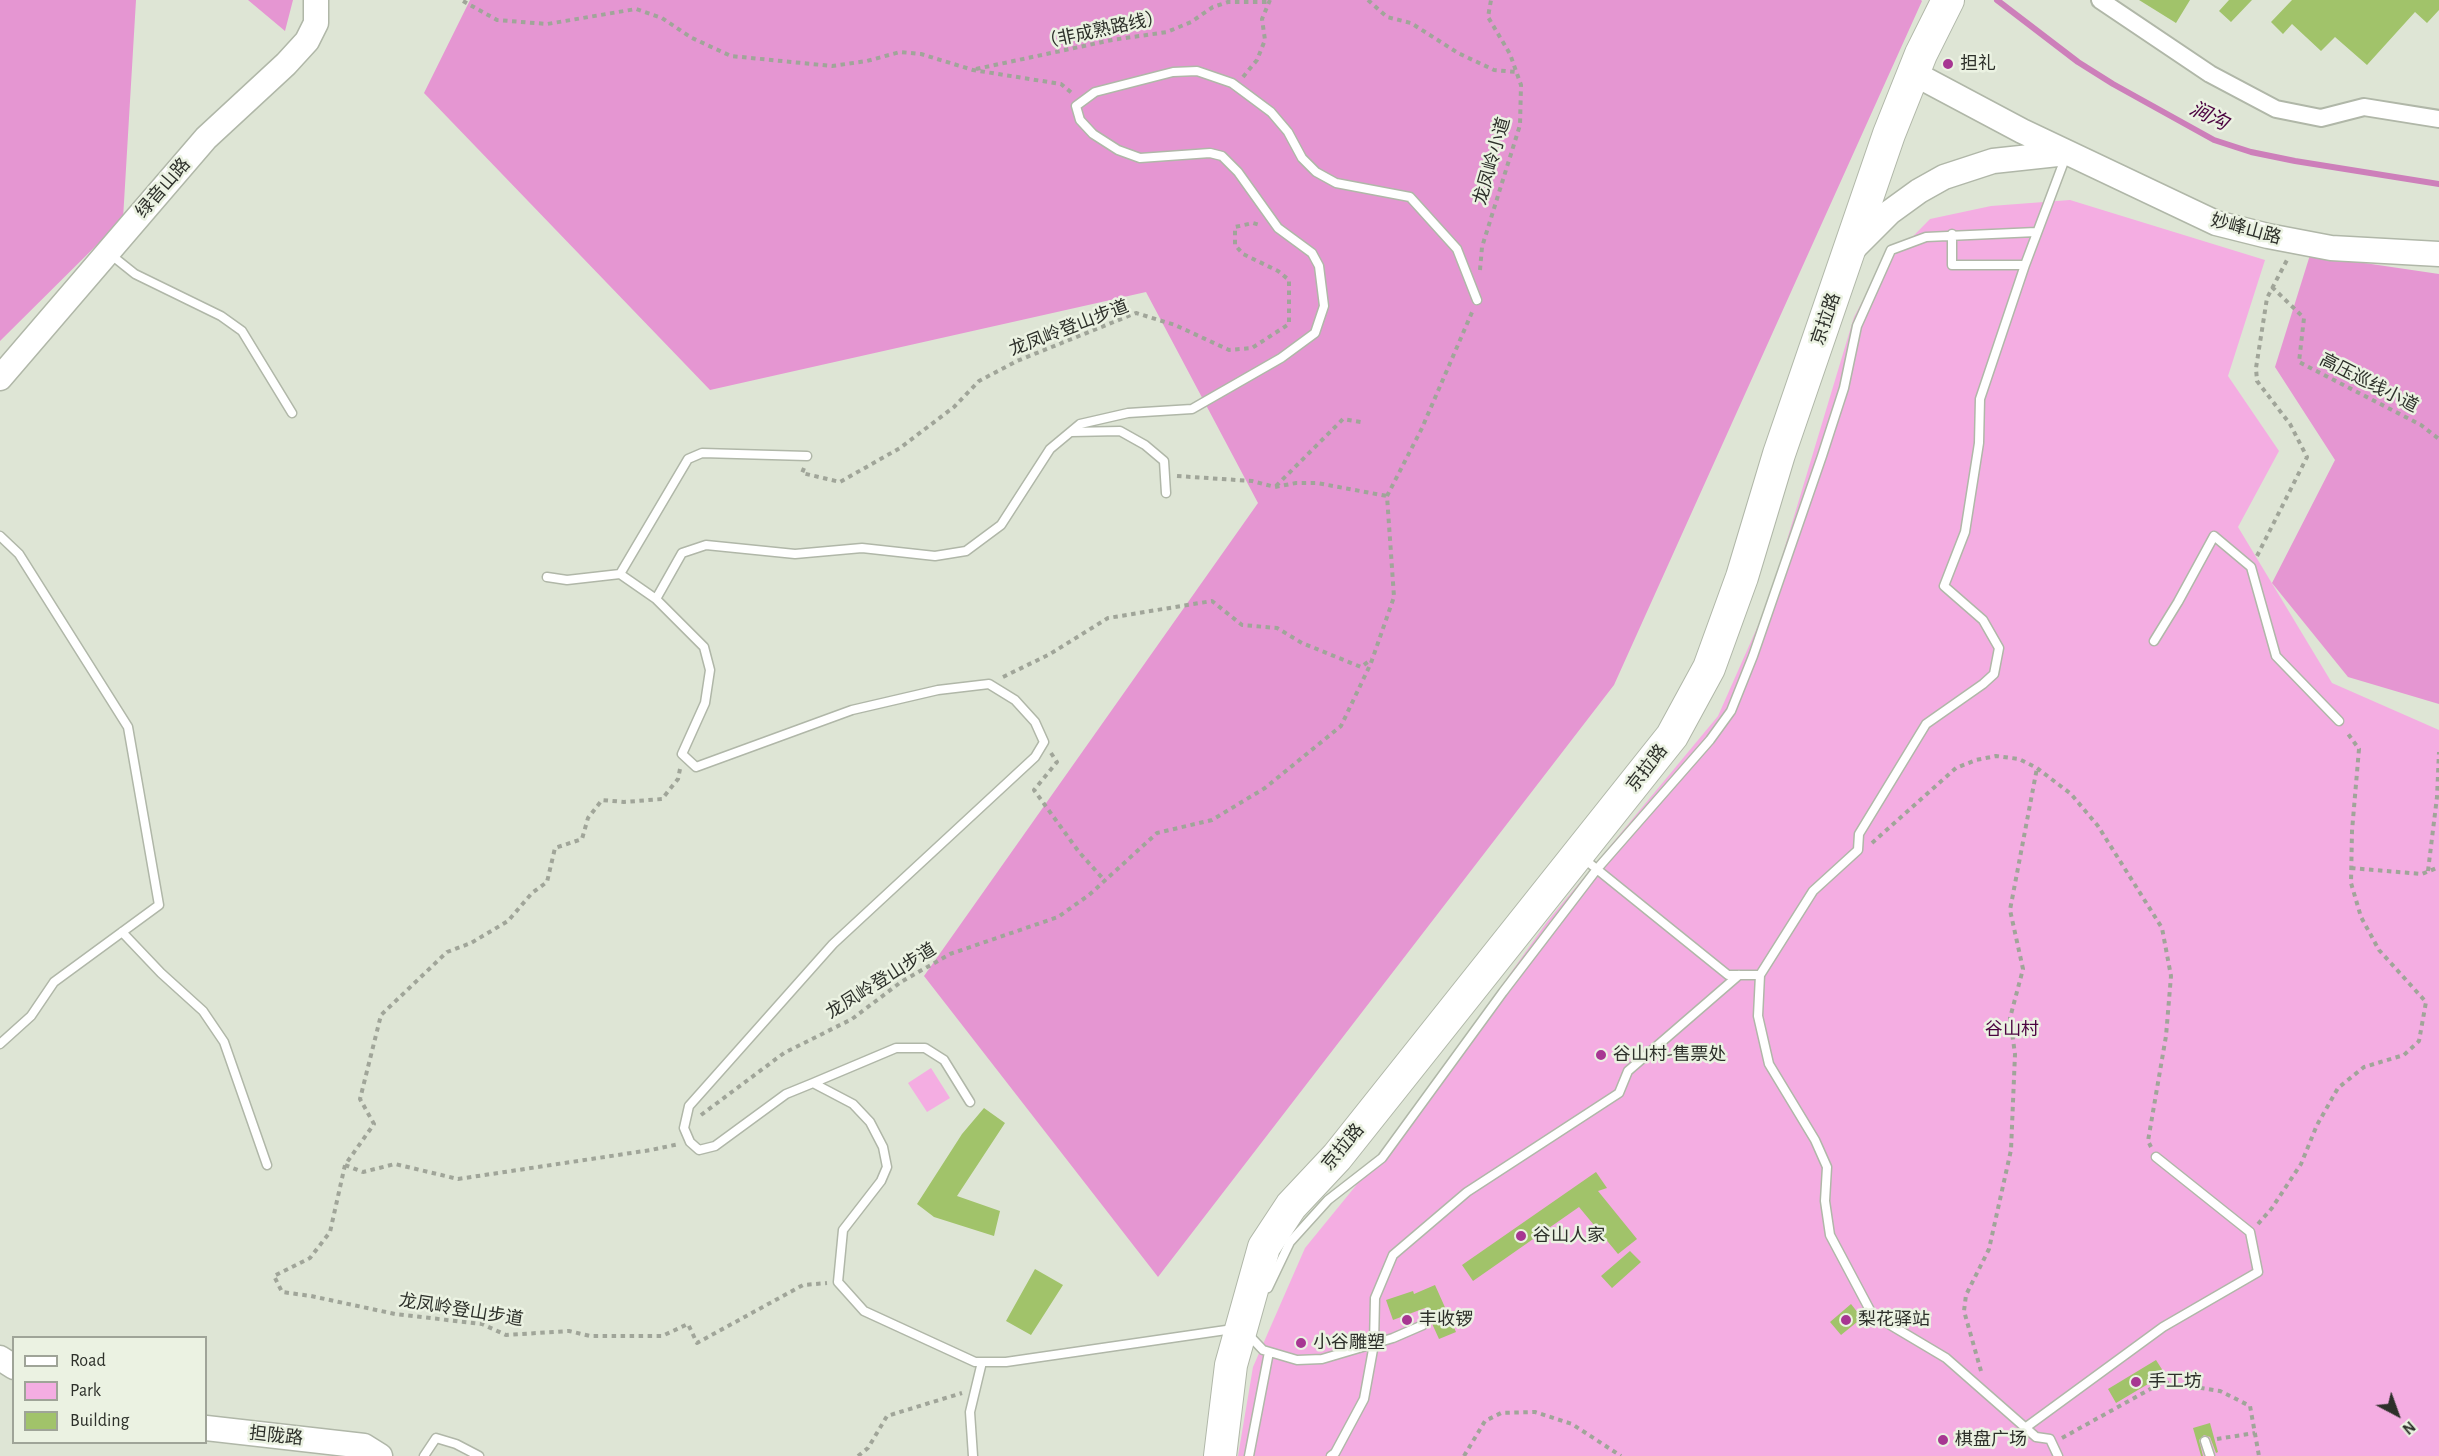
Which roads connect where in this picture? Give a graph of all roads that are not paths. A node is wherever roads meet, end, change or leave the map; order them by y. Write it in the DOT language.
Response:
graph roads {
  1 [pos="316,0"];
  2 [pos="1948,0"];
  3 [pos="2100,0"];
  4 [pos="1917,63"];
  5 [pos="2439,119"];
  6 [pos="2067,153"];
  7 [pos="2036,232"];
  8 [pos="1952,234"];
  9 [pos="107,252"];
  10 [pos="2439,254"];
  11 [pos="1847,257"];
  12 [pos="2025,265"];
  13 [pos="1477,300"];
  14 [pos="0,378"];
  15 [pos="292,413"];
  16 [pos="1071,432"];
  17 [pos="807,456"];
  18 [pos="1166,494"];
  19 [pos="0,536"];
  20 [pos="620,573"];
  21 [pos="547,577"];
  22 [pos="656,599"];
  23 [pos="2154,641"];
  24 [pos="2338,721"];
  25 [pos="1588,862"];
  26 [pos="122,932"];
  27 [pos="1738,975"];
  28 [pos="1760,975"];
  29 [pos="0,1044"];
  30 [pos="813,1083"];
  31 [pos="970,1102"];
  32 [pos="2156,1157"];
  33 [pos="267,1165"];
  34 [pos="1264,1301"];
  35 [pos="1423,1325"];
  36 [pos="1251,1332"];
  37 [pos="1374,1344"];
  38 [pos="1269,1352"];
  39 [pos="982,1362"];
  40 [pos="207,1428"];
  41 [pos="2025,1428"];
  42 [pos="2205,1441"];
  43 [pos="456,1444"];
  44 [pos="380,1456"];
  45 [pos="424,1456"];
  46 [pos="454,1456"];
  47 [pos="479,1456"];
  48 [pos="973,1456"];
  49 [pos="1220,1456"];
  50 [pos="1249,1456"];
  51 [pos="1331,1456"];
  52 [pos="2058,1456"];
  53 [pos="2210,1456"];
  1 -- 9 [label="street, 绿音山路"];
  2 -- 4 [label="highway, 京拉路"];
  3 -- 5 [label="street"];
  4 -- 6 [label="street, 妙峰山路"];
  4 -- 11 [label="highway, 京拉路"];
  6 -- 7 [label="lane"];
  6 -- 10 [label="street, 妙峰山路"];
  6 -- 11 [label="street"];
  7 -- 8 [label="lane"];
  7 -- 12 [label="lane"];
  8 -- 12 [label="lane"];
  8 -- 25 [label="lane"];
  9 -- 14 [label="street, 绿音山路"];
  9 -- 15 [label="lane"];
  11 -- 25 [label="highway, 京拉路"];
  12 -- 28 [label="lane"];
  13 -- 16 [label="lane"];
  16 -- 18 [label="lane"];
  16 -- 22 [label="lane"];
  17 -- 20 [label="lane"];
  19 -- 26 [label="lane"];
  20 -- 21 [label="lane"];
  20 -- 22 [label="lane"];
  22 -- 30 [label="lane"];
  23 -- 24 [label="lane"];
  25 -- 27 [label="lane"];
  25 -- 34 [label="lane"];
  25 -- 36 [label="highway, 京拉路"];
  26 -- 29 [label="lane"];
  26 -- 33 [label="lane"];
  27 -- 28 [label="lane"];
  27 -- 37 [label="lane"];
  28 -- 41 [label="lane"];
  30 -- 31 [label="lane"];
  30 -- 39 [label="lane"];
  32 -- 41 [label="lane"];
  35 -- 37 [label="lane"];
  36 -- 38 [label="lane"];
  36 -- 39 [label="lane"];
  36 -- 49 [label="highway, 京拉路"];
  37 -- 38 [label="lane"];
  37 -- 51 [label="lane"];
  38 -- 50 [label="lane"];
  39 -- 48 [label="lane"];
  40 -- 44 [label="street, 担陇路"];
  41 -- 52 [label="lane"];
  42 -- 53 [label="lane"];
  43 -- 45 [label="lane"];
  43 -- 46 [label="lane"];
  43 -- 47 [label="lane"];
}
